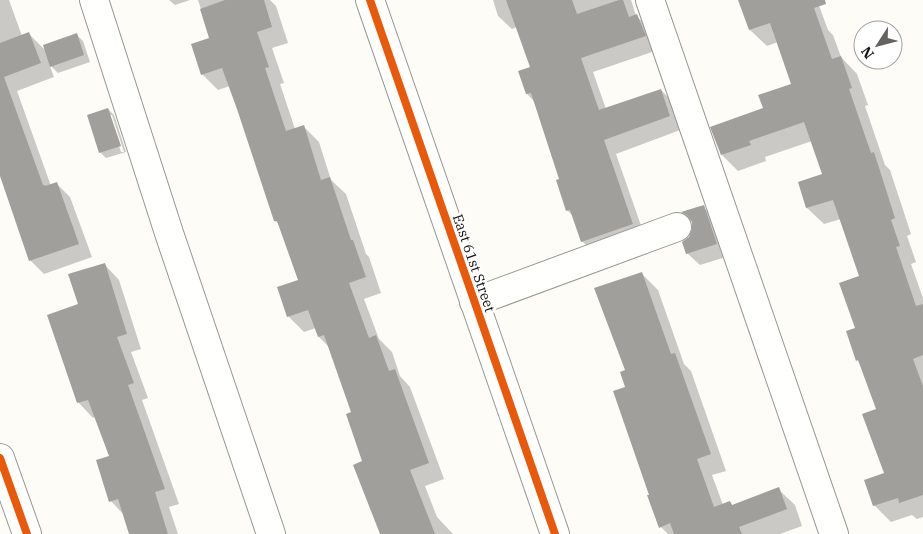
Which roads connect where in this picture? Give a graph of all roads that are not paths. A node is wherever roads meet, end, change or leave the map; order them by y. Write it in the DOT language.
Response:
graph roads {
  1 [pos="94,0"];
  2 [pos="370,0"];
  3 [pos="650,0"];
  4 [pos="677,228"];
  5 [pos="474,302"];
  6 [pos="0,458"];
  7 [pos="27,534"];
  8 [pos="271,534"];
  9 [pos="555,534"];
  10 [pos="834,534"];
  1 -- 8 [label="street"];
  2 -- 5 [label="street, East 61st Street"];
  3 -- 10 [label="street"];
  4 -- 5 [label="street"];
  5 -- 9 [label="street, East 61st Street"];
  6 -- 7 [label="street"];
}
